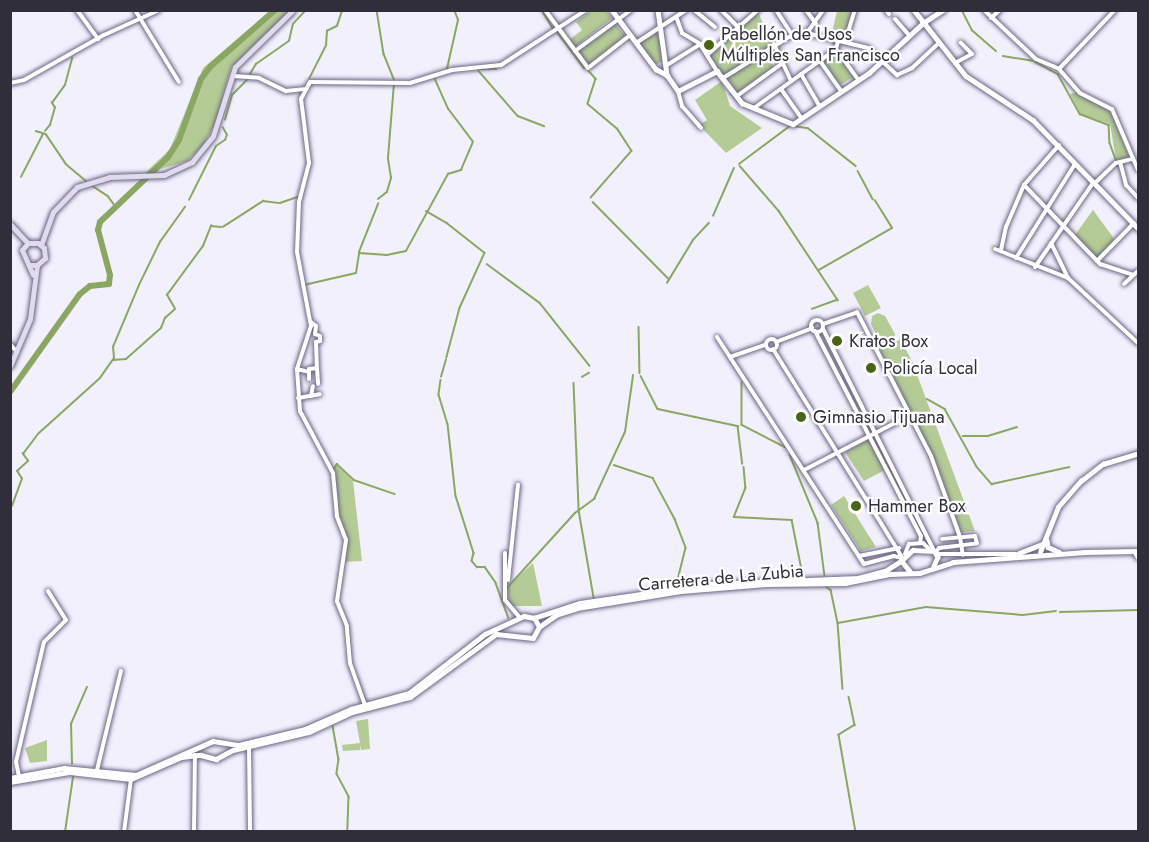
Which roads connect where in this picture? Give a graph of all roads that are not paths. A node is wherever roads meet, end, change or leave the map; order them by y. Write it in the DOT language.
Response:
graph roads {
  1 [pos="77,10"];
  2 [pos="135,10"];
  3 [pos="159,10"];
  4 [pos="292,10"];
  5 [pos="545,10"];
  6 [pos="612,10"];
  7 [pos="631,10"];
  8 [pos="658,10"];
  9 [pos="686,10"];
  10 [pos="694,10"];
  11 [pos="721,10"];
  12 [pos="758,10"];
  13 [pos="776,10"];
  14 [pos="806,10"];
  15 [pos="823,10"];
  16 [pos="855,10"];
  17 [pos="914,10"];
  18 [pos="943,10"];
  19 [pos="984,10"];
  20 [pos="999,10"];
  21 [pos="1115,10"];
  22 [pos="584,11"];
  23 [pos="616,18"];
  24 [pos="992,18"];
  25 [pos="140,19"];
  26 [pos="677,19"];
  27 [pos="895,19"];
  28 [pos="923,23"];
  29 [pos="816,24"];
  30 [pos="715,27"];
  31 [pos="738,27"];
  32 [pos="658,30"];
  33 [pos="559,31"];
  34 [pos="806,33"];
  35 [pos="792,34"];
  36 [pos="909,35"];
  37 [pos="629,36"];
  38 [pos="98,39"];
  39 [pos="838,41"];
  40 [pos="844,42"];
  41 [pos="635,43"];
  42 [pos="939,43"];
  43 [pos="961,43"];
  44 [pos="700,44"];
  45 [pos="774,44"];
  46 [pos="836,49"];
  47 [pos="575,51"];
  48 [pos="707,55"];
  49 [pos="820,61"];
  50 [pos="881,61"];
  51 [pos="783,63"];
  52 [pos="955,63"];
  53 [pos="668,65"];
  54 [pos="1059,69"];
  55 [pos="717,71"];
  56 [pos="801,74"];
  57 [pos="667,75"];
  58 [pos="723,78"];
  59 [pos="857,78"];
  60 [pos="791,81"];
  61 [pos="179,82"];
  62 [pos="10,83"];
  63 [pos="305,89"];
  64 [pos="781,89"];
  65 [pos="225,90"];
  66 [pos="840,90"];
  67 [pos="678,91"];
  68 [pos="737,96"];
  69 [pos="819,105"];
  70 [pos="754,108"];
  71 [pos="801,118"];
  72 [pos="701,128"];
  73 [pos="1059,146"];
  74 [pos="1135,161"];
  75 [pos="1120,162"];
  76 [pos="1075,164"];
  77 [pos="1138,170"];
  78 [pos="1093,184"];
  79 [pos="1025,185"];
  80 [pos="1138,198"];
  81 [pos="1045,206"];
  82 [pos="1134,223"];
  83 [pos="10,224"];
  84 [pos="1063,226"];
  85 [pos="1138,228"];
  86 [pos="43,231"];
  87 [pos="1051,243"];
  88 [pos="29,244"];
  89 [pos="41,244"];
  90 [pos="995,249"];
  91 [pos="1002,251"];
  92 [pos="1016,258"];
  93 [pos="1097,261"];
  94 [pos="29,265"];
  95 [pos="37,265"];
  96 [pos="1035,267"];
  97 [pos="1138,271"];
  98 [pos="1134,275"];
  99 [pos="34,278"];
  100 [pos="1068,278"];
  101 [pos="1124,284"];
  102 [pos="311,322"];
  103 [pos="823,327"];
  104 [pos="813,330"];
  105 [pos="717,337"];
  106 [pos="776,342"];
  107 [pos="1138,343"];
  108 [pos="10,344"];
  109 [pos="765,345"];
  110 [pos="773,349"];
  111 [pos="18,352"];
  112 [pos="730,357"];
  113 [pos="10,366"];
  114 [pos="317,368"];
  115 [pos="297,369"];
  116 [pos="309,372"];
  117 [pos="309,379"];
  118 [pos="318,384"];
  119 [pos="313,386"];
  120 [pos="320,394"];
  121 [pos="311,396"];
  122 [pos="298,398"];
  123 [pos="910,416"];
  124 [pos="876,433"];
  125 [pos="870,436"];
  126 [pos="839,452"];
  127 [pos="1138,453"];
  128 [pos="804,471"];
  129 [pos="518,485"];
  130 [pos="1047,534"];
  131 [pos="960,537"];
  132 [pos="942,539"];
  133 [pos="921,543"];
  134 [pos="961,545"];
  135 [pos="899,548"];
  136 [pos="934,551"];
  137 [pos="1136,551"];
  138 [pos="1040,552"];
  139 [pos="1059,552"];
  140 [pos="1087,552"];
  141 [pos="505,553"];
  142 [pos="963,555"];
  143 [pos="1019,555"];
  144 [pos="859,556"];
  145 [pos="902,558"];
  146 [pos="1138,558"];
  147 [pos="934,567"];
  148 [pos="910,572"];
  149 [pos="508,580"];
  150 [pos="48,591"];
  151 [pos="520,618"];
  152 [pos="534,618"];
  153 [pos="516,623"];
  154 [pos="539,627"];
  155 [pos="517,634"];
  156 [pos="121,671"];
  157 [pos="365,705"];
  158 [pos="221,744"];
  159 [pos="207,746"];
  160 [pos="249,747"];
  161 [pos="223,754"];
  162 [pos="195,755"];
  163 [pos="208,757"];
  164 [pos="97,770"];
  165 [pos="19,777"];
  166 [pos="131,779"];
  167 [pos="10,780"];
  168 [pos="124,831"];
  169 [pos="194,831"];
  170 [pos="250,831"];
  1 -- 38 [label="street"];
  2 -- 25 [label="street"];
  3 -- 25 [label="street"];
  4 -- 65 [label="main road"];
  5 -- 33 [label="street"];
  6 -- 23 [label="street"];
  7 -- 23 [label="street"];
  8 -- 32 [label="street"];
  9 -- 26 [label="street"];
  10 -- 30 [label="street"];
  11 -- 31 [label="street"];
  12 -- 31 [label="street"];
  13 -- 35 [label="street"];
  14 -- 29 [label="street"];
  15 -- 29 [label="street"];
  16 -- 40 [label="street"];
  17 -- 28 [label="street"];
  18 -- 28 [label="street"];
  19 -- 24 [label="street"];
  20 -- 24 [label="street"];
  21 -- 54 [label="street"];
  22 -- 33 [label="street"];
  23 -- 37 [label="street"];
  23 -- 47 [label="street"];
  24 -- 54 [label="street"];
  25 -- 38 [label="street"];
  25 -- 61 [label="street"];
  26 -- 32 [label="street"];
  26 -- 44 [label="street"];
  27 -- 36 [label="street"];
  28 -- 36 [label="street"];
  28 -- 42 [label="street"];
  29 -- 34 [label="street"];
  31 -- 48 [label="street"];
  32 -- 41 [label="street"];
  32 -- 53 [label="street"];
  33 -- 47 [label="street"];
  33 -- 63 [label="street"];
  34 -- 35 [label="street"];
  34 -- 39 [label="street"];
  35 -- 45 [label="street"];
  36 -- 50 [label="street"];
  37 -- 41 [label="street"];
  37 -- 47 [label="street"];
  38 -- 62 [label="street"];
  39 -- 40 [label="street"];
  39 -- 46 [label="street"];
  40 -- 50 [label="street"];
  41 -- 57 [label="street"];
  42 -- 50 [label="street"];
  42 -- 52 [label="street"];
  43 -- 52 [label="street"];
  44 -- 48 [label="street"];
  44 -- 53 [label="street"];
  45 -- 51 [label="street"];
  45 -- 58 [label="street"];
  46 -- 49 [label="street"];
  46 -- 59 [label="street"];
  48 -- 55 [label="street"];
  49 -- 56 [label="street"];
  49 -- 66 [label="street"];
  50 -- 59 [label="street"];
  51 -- 60 [label="street"];
  51 -- 68 [label="street"];
  52 -- 73 [label="street"];
  53 -- 57 [label="street"];
  54 -- 74 [label="street"];
  55 -- 58 [label="street"];
  55 -- 67 [label="street"];
  56 -- 60 [label="street"];
  56 -- 69 [label="street"];
  57 -- 67 [label="street"];
  58 -- 68 [label="street"];
  59 -- 66 [label="street"];
  60 -- 64 [label="street"];
  63 -- 65 [label="street"];
  63 -- 102 [label="street"];
  64 -- 70 [label="street"];
  64 -- 71 [label="street"];
  65 -- 86 [label="main road"];
  66 -- 69 [label="street"];
  67 -- 72 [label="street"];
  68 -- 70 [label="street"];
  69 -- 71 [label="street"];
  70 -- 71 [label="street"];
  73 -- 76 [label="street"];
  73 -- 79 [label="street"];
  74 -- 75 [label="street"];
  74 -- 77 [label="street"];
  75 -- 78 [label="street"];
  75 -- 80 [label="street"];
  76 -- 78 [label="street"];
  76 -- 81 [label="street"];
  78 -- 82 [label="street"];
  78 -- 84 [label="street"];
  79 -- 81 [label="street"];
  79 -- 91 [label="street"];
  81 -- 84 [label="street"];
  81 -- 92 [label="street"];
  82 -- 85 [label="street"];
  82 -- 93 [label="street"];
  83 -- 88 [label="main road"];
  84 -- 87 [label="street"];
  84 -- 93 [label="street"];
  86 -- 88 [label="main road"];
  86 -- 89 [label="main road"];
  87 -- 96 [label="street"];
  87 -- 100 [label="street"];
  88 -- 89 [label="main road"];
  88 -- 94 [label="main road"];
  89 -- 95 [label="main road"];
  90 -- 91 [label="street"];
  91 -- 92 [label="street"];
  92 -- 96 [label="street"];
  93 -- 98 [label="street"];
  94 -- 95 [label="main road"];
  94 -- 99 [label="main road"];
  95 -- 99 [label="main road"];
  96 -- 100 [label="street"];
  97 -- 98 [label="street"];
  98 -- 101 [label="street"];
  99 -- 111 [label="main road"];
  100 -- 107 [label="street"];
  102 -- 114 [label="street"];
  102 -- 115 [label="street"];
  103 -- 104 [label="street"];
  103 -- 104 [label="street"];
  103 -- 123 [label="street"];
  103 -- 124 [label="street"];
  104 -- 106 [label="street"];
  104 -- 125 [label="street"];
  105 -- 112 [label="street"];
  106 -- 109 [label="street"];
  106 -- 110 [label="street"];
  108 -- 111 [label="street"];
  109 -- 110 [label="street"];
  109 -- 112 [label="street"];
  110 -- 126 [label="street"];
  111 -- 113 [label="main road"];
  112 -- 128 [label="street"];
  114 -- 116 [label="street"];
  114 -- 118 [label="street"];
  115 -- 116 [label="street"];
  115 -- 122 [label="street"];
  116 -- 117 [label="street"];
  119 -- 121 [label="street"];
  120 -- 121 [label="street"];
  121 -- 122 [label="street"];
  122 -- 157 [label="street"];
  123 -- 124 [label="street"];
  123 -- 131 [label="street"];
  124 -- 125 [label="street"];
  124 -- 136 [label="street"];
  125 -- 126 [label="street"];
  125 -- 133 [label="street"];
  126 -- 128 [label="street"];
  126 -- 135 [label="street"];
  127 -- 130 [label="street"];
  128 -- 144 [label="street"];
  129 -- 149 [label="street"];
  130 -- 138 [label="street"];
  130 -- 139 [label="street"];
  130 -- 143 [label="street"];
  131 -- 132 [label="street"];
  131 -- 134 [label="street"];
  131 -- 134 [label="street"];
  133 -- 136 [label="street"];
  133 -- 145 [label="street"];
  134 -- 136 [label="street"];
  134 -- 142 [label="street"];
  135 -- 144 [label="street"];
  135 -- 145 [label="street"];
  136 -- 142 [label="street"];
  136 -- 145 [label="street, Carretera de La Zubia"];
  136 -- 147 [label="street"];
  137 -- 140 [label="street"];
  137 -- 146 [label="street"];
  138 -- 139 [label="street"];
  138 -- 143 [label="street"];
  139 -- 140 [label="street"];
  140 -- 143 [label="street"];
  141 -- 149 [label="street"];
  142 -- 143 [label="street"];
  143 -- 147 [label="street"];
  144 -- 145 [label="street"];
  145 -- 148 [label="street"];
  145 -- 152 [label="street, Carretera de La Zubia"];
  147 -- 148 [label="street, Carretera de La Zubia"];
  148 -- 154 [label="street, Carretera de La Zubia"];
  149 -- 151 [label="street"];
  150 -- 165 [label="street"];
  151 -- 152 [label="street"];
  151 -- 153 [label="street"];
  152 -- 154 [label="street"];
  153 -- 155 [label="street"];
  153 -- 157 [label="street"];
  154 -- 155 [label="street"];
  155 -- 160 [label="street"];
  156 -- 164 [label="street"];
  157 -- 158 [label="street"];
  158 -- 159 [label="street"];
  158 -- 161 [label="street"];
  159 -- 163 [label="street"];
  159 -- 164 [label="street"];
  160 -- 161 [label="street"];
  160 -- 170 [label="street"];
  161 -- 163 [label="street"];
  162 -- 163 [label="street"];
  162 -- 166 [label="street"];
  162 -- 169 [label="street"];
  164 -- 165 [label="street"];
  165 -- 167 [label="street"];
  166 -- 167 [label="street"];
  166 -- 168 [label="street"];
}
